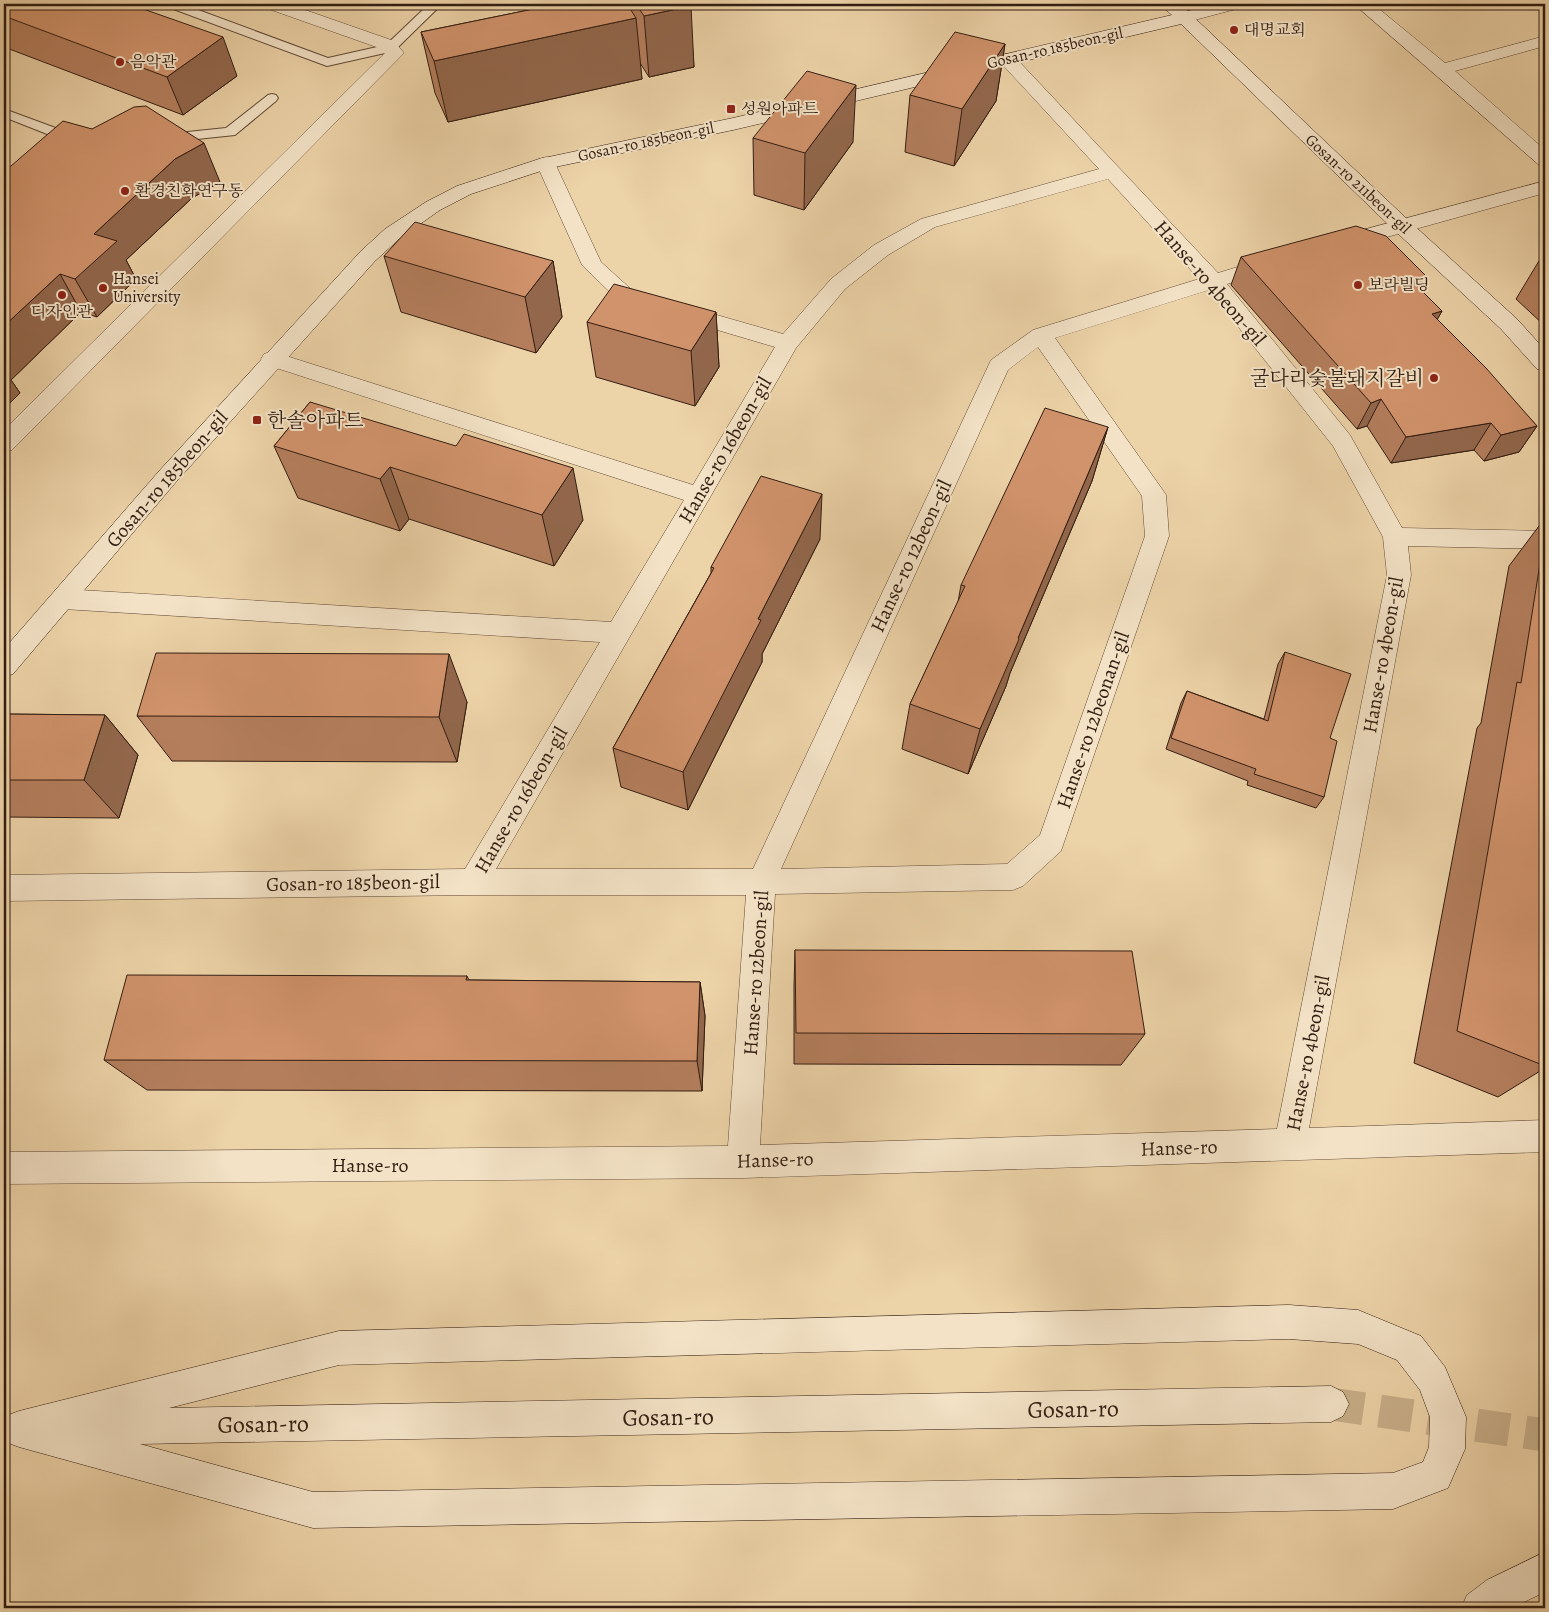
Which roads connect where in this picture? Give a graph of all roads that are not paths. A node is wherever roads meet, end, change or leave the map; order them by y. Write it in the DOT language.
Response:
graph roads {
  1 [pos="172,4"];
  2 [pos="272,4"];
  3 [pos="436,4"];
  4 [pos="1234,4"];
  5 [pos="1363,4"];
  6 [pos="1176,11"];
  7 [pos="1545,41"];
  8 [pos="390,48"];
  9 [pos="1006,59"];
  10 [pos="1442,69"];
  11 [pos="272,98"];
  12 [pos="4,113"];
  13 [pos="155,140"];
  14 [pos="90,146"];
  15 [pos="1545,160"];
  16 [pos="546,163"];
  17 [pos="1111,172"];
  18 [pos="1545,187"];
  19 [pos="1401,225"];
  20 [pos="1316,250"];
  21 [pos="1288,258"];
  22 [pos="1212,281"];
  23 [pos="1041,335"];
  24 [pos="788,343"];
  25 [pos="272,359"];
  26 [pos="1545,364"];
  27 [pos="4,444"];
  28 [pos="698,496"];
  29 [pos="1395,536"];
  30 [pos="1545,540"];
  31 [pos="63,599"];
  32 [pos="619,633"];
  33 [pos="4,667"];
  34 [pos="473,882"];
  35 [pos="761,882"];
  36 [pos="4,888"];
  37 [pos="1545,1136"];
  38 [pos="1290,1144"];
  39 [pos="744,1162"];
  40 [pos="4,1168"];
  41 [pos="1331,1404"];
  42 [pos="12,1429"];
  43 [pos="1545,1571"];
  44 [pos="1480,1608"];
  1 -- 8 [label="lane"];
  2 -- 8 [label="street"];
  3 -- 8 [label="lane"];
  4 -- 6 [label="street, Gosan-ro 185beon-gil"];
  5 -- 10 [label="street"];
  6 -- 9 [label="street, Gosan-ro 185beon-gil"];
  6 -- 19 [label="street, Gosan-ro 211beon-gil"];
  7 -- 10 [label="street"];
  8 -- 27 [label="street"];
  9 -- 16 [label="street, Gosan-ro 185beon-gil"];
  9 -- 17 [label="street, Hanse-ro 4beon-gil"];
  10 -- 15 [label="street"];
  11 -- 13 [label="lane"];
  12 -- 14 [label="lane"];
  16 -- 24 [label="street, Gosan-ro 185beon-gil"];
  16 -- 25 [label="street, Gosan-ro 185beon-gil"];
  17 -- 22 [label="street, Hanse-ro 4beon-gil"];
  17 -- 24 [label="street, Hanse-ro 16beon-gil"];
  18 -- 19 [label="street"];
  19 -- 20 [label="street"];
  19 -- 26 [label="street, Gosan-ro 211beon-gil"];
  21 -- 22 [label="street, Hanse-ro 12beon-gil"];
  22 -- 23 [label="street, Hanse-ro 12beon-gil"];
  22 -- 29 [label="street, Hanse-ro 4beon-gil"];
  23 -- 35 [label="street, Hanse-ro 12beon-gil"];
  23 -- 35 [label="street, Hanse-ro 12beonan-gil"];
  24 -- 28 [label="street, Hanse-ro 16beon-gil"];
  25 -- 28 [label="street"];
  25 -- 31 [label="street, Gosan-ro 185beon-gil"];
  28 -- 32 [label="street, Hanse-ro 16beon-gil"];
  29 -- 30 [label="street"];
  29 -- 38 [label="street, Hanse-ro 4beon-gil"];
  31 -- 32 [label="street"];
  31 -- 33 [label="street, Gosan-ro 185beon-gil"];
  32 -- 34 [label="street, Hanse-ro 16beon-gil"];
  34 -- 35 [label="street, Gosan-ro 185beon-gil"];
  34 -- 36 [label="street, Gosan-ro 185beon-gil"];
  35 -- 39 [label="street, Hanse-ro 12beon-gil"];
  37 -- 38 [label="street, Hanse-ro"];
  38 -- 39 [label="street, Hanse-ro"];
  39 -- 40 [label="street, Hanse-ro"];
  41 -- 42 [label="street, Gosan-ro"];
  42 -- 42 [label="street"];
  43 -- 44 [label="street"];
}
